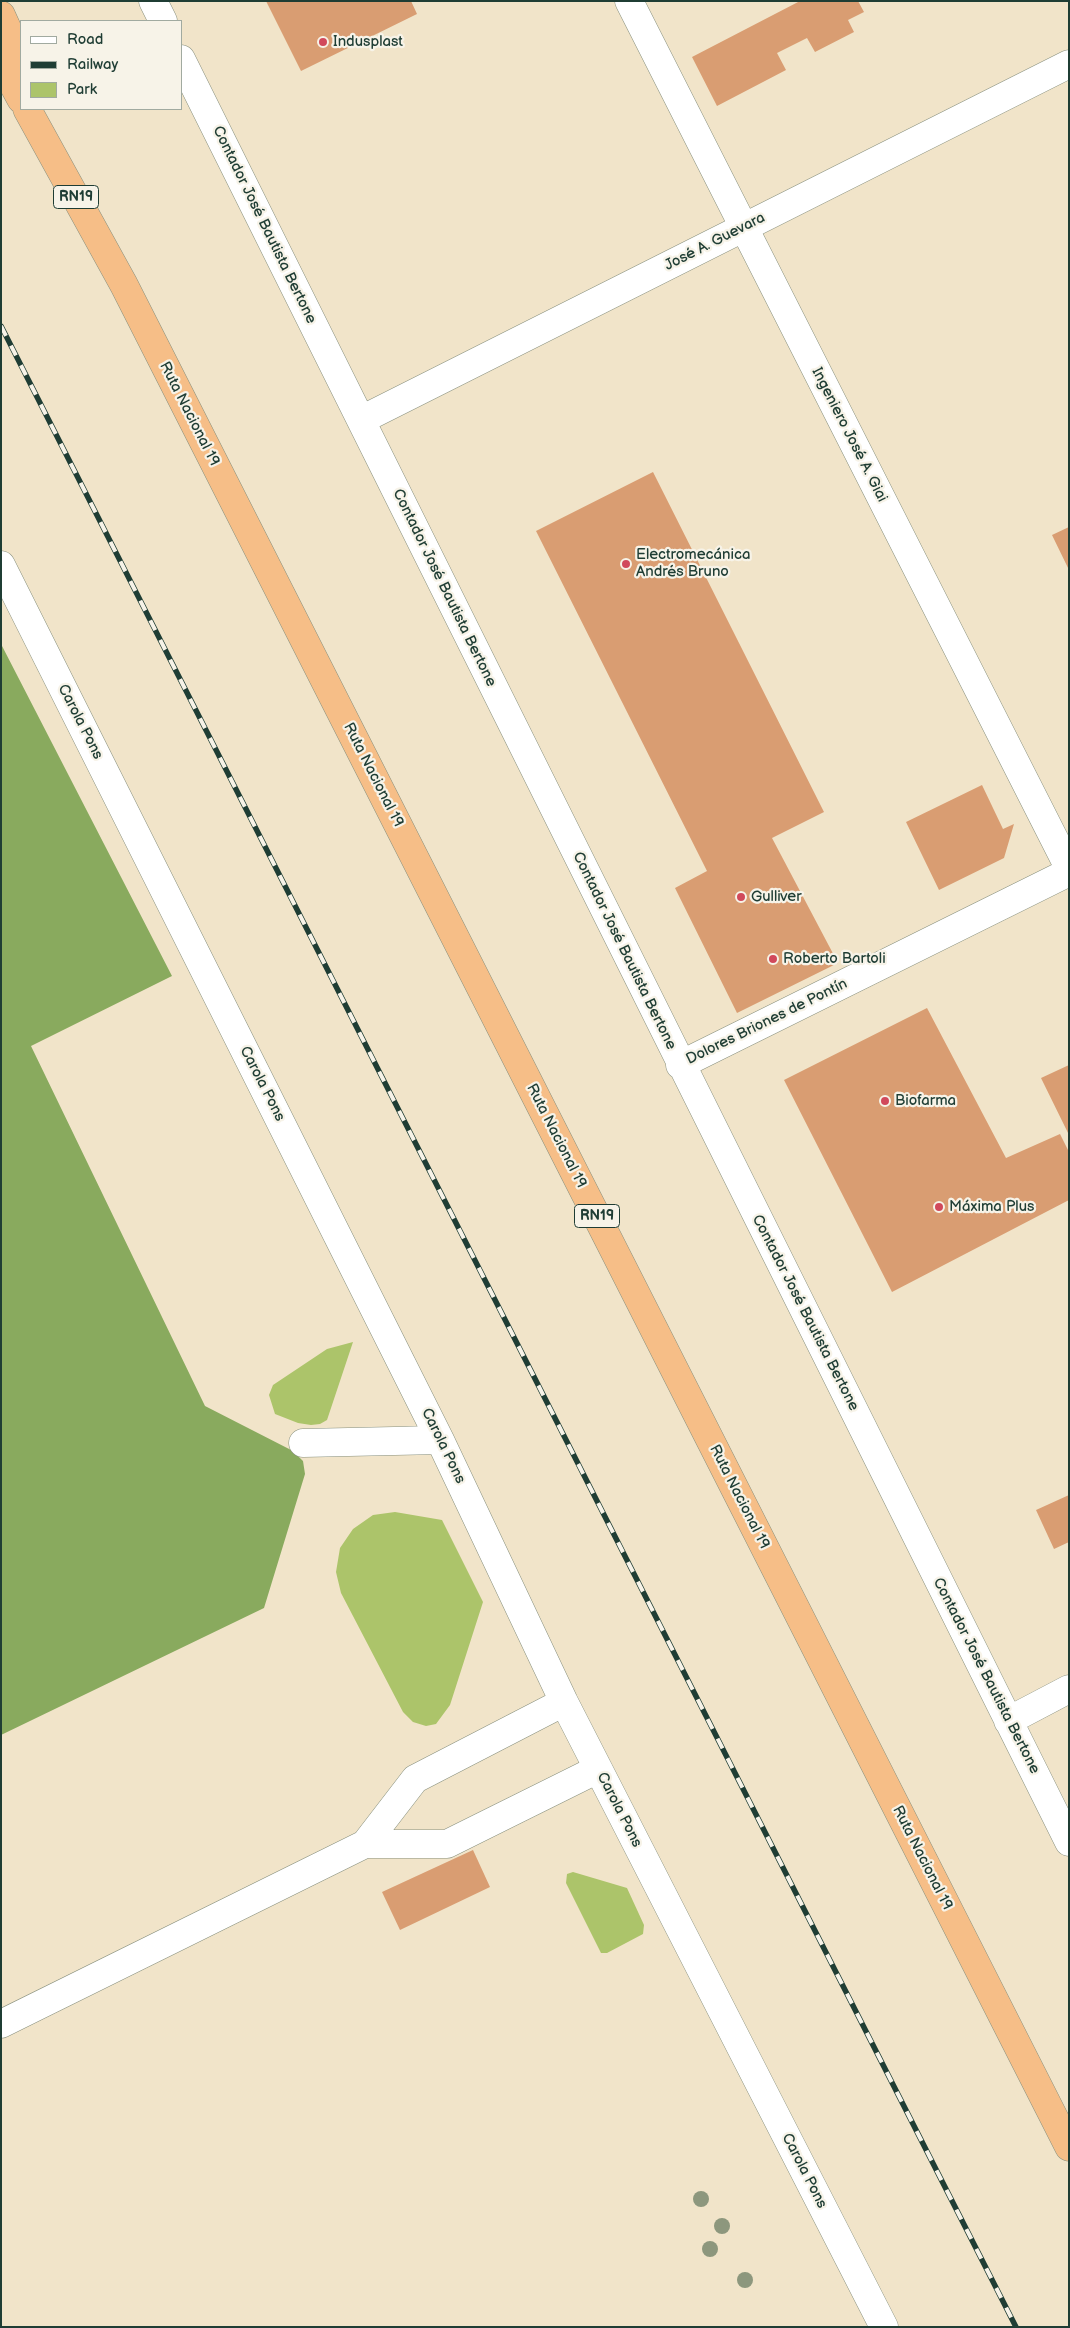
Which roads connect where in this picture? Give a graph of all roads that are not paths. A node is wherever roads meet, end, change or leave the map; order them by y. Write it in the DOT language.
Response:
graph roads {
  1 [pos="153,1"];
  2 [pos="629,1"];
  3 [pos="1,15"];
  4 [pos="162,20"];
  5 [pos="20,57"];
  6 [pos="182,61"];
  7 [pos="1,62"];
  8 [pos="1069,64"];
  9 [pos="20,96"];
  10 [pos="28,110"];
  11 [pos="44,110"];
  12 [pos="743,228"];
  13 [pos="124,285"];
  14 [pos="361,420"];
  15 [pos="1,565"];
  16 [pos="1069,868"];
  17 [pos="1069,872"];
  18 [pos="680,1065"];
  19 [pos="440,1440"];
  20 [pos="303,1443"];
  21 [pos="1069,1689"];
  22 [pos="564,1702"];
  23 [pos="1008,1721"];
  24 [pos="598,1769"];
  25 [pos="1069,1842"];
  26 [pos="365,1844"];
  27 [pos="1,2024"];
  28 [pos="1069,2148"];
  29 [pos="884,2327"];
  1 -- 4 [label="street"];
  2 -- 12 [label="street, Ingeniero José A. Giai"];
  3 -- 5 [label="highway"];
  6 -- 14 [label="street, Contador José Bautista Bertone"];
  7 -- 9 [label="highway"];
  8 -- 12 [label="street, José A. Guevara"];
  10 -- 13 [label="highway, Ruta Nacional 19 / RN19"];
  11 -- 13 [label="highway, Ruta Nacional 19 / RN19"];
  12 -- 14 [label="street, José A. Guevara"];
  12 -- 16 [label="street, Ingeniero José A. Giai"];
  13 -- 28 [label="highway, Ruta Nacional 19 / RN19"];
  14 -- 18 [label="street, Contador José Bautista Bertone"];
  15 -- 19 [label="street, Carola Pons"];
  17 -- 18 [label="street, Dolores Briones de Pontín"];
  18 -- 23 [label="street, Contador José Bautista Bertone"];
  19 -- 20 [label="street"];
  19 -- 22 [label="street, Carola Pons"];
  21 -- 23 [label="street"];
  22 -- 24 [label="street, Carola Pons"];
  22 -- 26 [label="street"];
  23 -- 25 [label="street, Contador José Bautista Bertone"];
  24 -- 26 [label="street"];
  24 -- 29 [label="street, Carola Pons"];
  26 -- 27 [label="street"];
}
